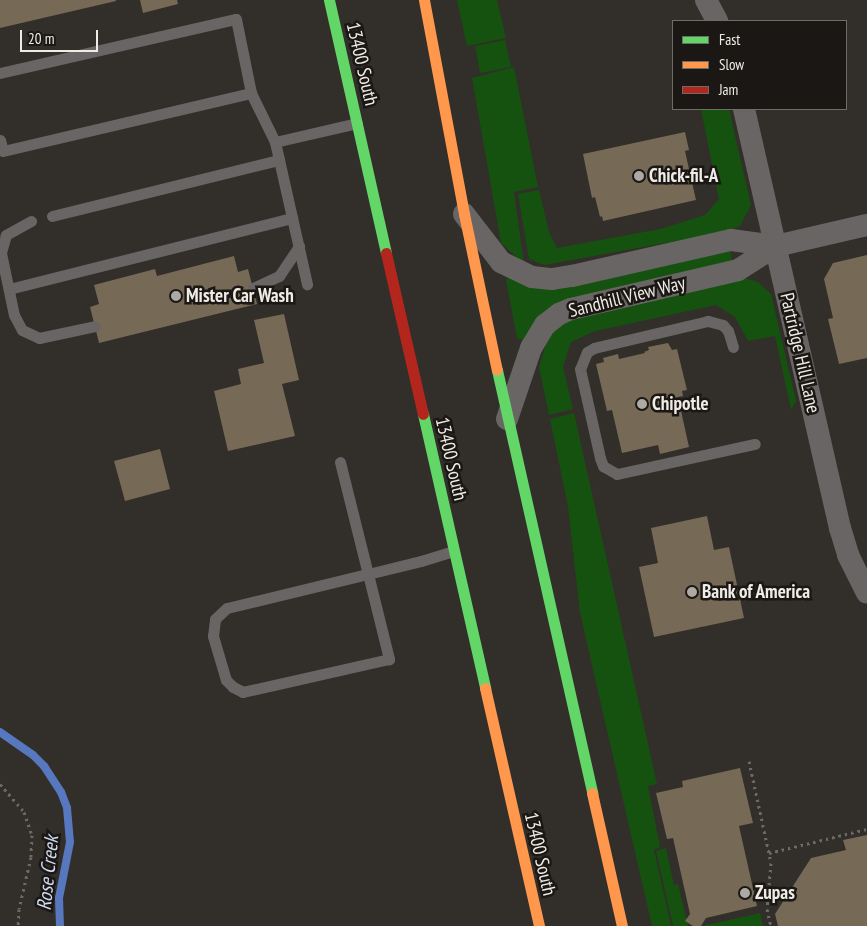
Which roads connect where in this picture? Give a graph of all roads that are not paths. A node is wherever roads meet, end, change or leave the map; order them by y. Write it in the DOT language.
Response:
graph roads {
  1 [pos="329,0"];
  2 [pos="424,0"];
  3 [pos="706,0"];
  4 [pos="716,20"];
  5 [pos="0,73"];
  6 [pos="251,93"];
  7 [pos="744,110"];
  8 [pos="357,123"];
  9 [pos="0,140"];
  10 [pos="275,142"];
  11 [pos="279,160"];
  12 [pos="464,214"];
  13 [pos="52,216"];
  14 [pos="292,218"];
  15 [pos="31,221"];
  16 [pos="867,226"];
  17 [pos="299,246"];
  18 [pos="776,246"];
  19 [pos="307,284"];
  20 [pos="253,288"];
  21 [pos="9,289"];
  22 [pos="95,326"];
  23 [pos="733,347"];
  24 [pos="507,419"];
  25 [pos="755,444"];
  26 [pos="340,462"];
  27 [pos="454,551"];
  28 [pos="368,574"];
  29 [pos="867,593"];
  30 [pos="539,926"];
  31 [pos="622,926"];
  1 -- 8 [label="main road, 13400 South"];
  2 -- 12 [label="main road"];
  3 -- 4 [label="street"];
  5 -- 6 [label="lane"];
  6 -- 9 [label="lane"];
  6 -- 10 [label="lane"];
  7 -- 18 [label="street, Partridge Hill Lane"];
  8 -- 10 [label="lane"];
  8 -- 27 [label="main road, 13400 South"];
  10 -- 11 [label="lane"];
  11 -- 13 [label="lane"];
  11 -- 14 [label="lane"];
  12 -- 18 [label="street, Sandhill View Way"];
  12 -- 24 [label="main road"];
  14 -- 17 [label="lane"];
  14 -- 21 [label="lane"];
  15 -- 21 [label="lane"];
  16 -- 18 [label="street, Sandhill View Way"];
  17 -- 19 [label="lane"];
  17 -- 20 [label="lane"];
  18 -- 24 [label="street, Sandhill View Way"];
  18 -- 29 [label="street, Partridge Hill Lane"];
  21 -- 22 [label="lane"];
  23 -- 25 [label="lane"];
  24 -- 31 [label="main road"];
  26 -- 28 [label="lane"];
  27 -- 28 [label="lane"];
  27 -- 30 [label="main road, 13400 South"];
  28 -- 28 [label="lane"];
}
